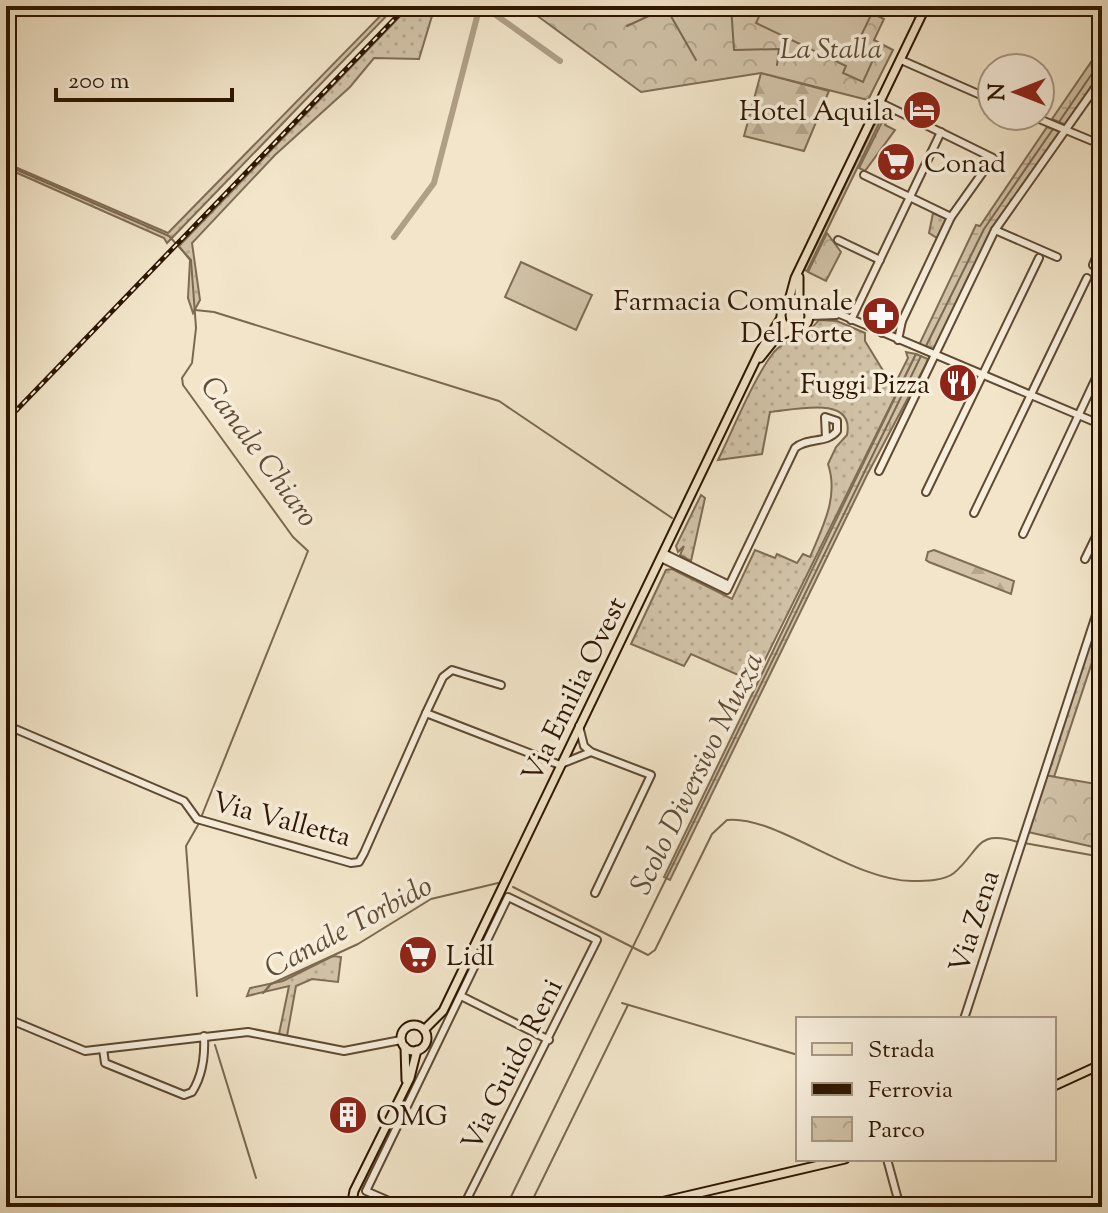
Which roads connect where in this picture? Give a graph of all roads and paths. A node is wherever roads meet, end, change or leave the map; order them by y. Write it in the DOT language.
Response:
graph roads {
  1 [pos="927,8"];
  2 [pos="901,60"];
  3 [pos="1102,78"];
  4 [pos="976,93"];
  5 [pos="881,103"];
  6 [pos="1056,126"];
  7 [pos="1066,130"];
  8 [pos="941,132"];
  9 [pos="1102,145"];
  10 [pos="864,175"];
  11 [pos="909,197"];
  12 [pos="951,217"];
  13 [pos="995,230"];
  14 [pos="838,240"];
  15 [pos="1102,243"];
  16 [pos="1057,257"];
  17 [pos="1039,258"];
  18 [pos="880,260"];
  19 [pos="1093,265"];
  20 [pos="799,273"];
  21 [pos="1087,278"];
  22 [pos="788,304"];
  23 [pos="801,304"];
  24 [pos="809,316"];
  25 [pos="841,316"];
  26 [pos="781,318"];
  27 [pos="851,320"];
  28 [pos="898,324"];
  29 [pos="794,330"];
  30 [pos="886,335"];
  31 [pos="898,340"];
  32 [pos="934,355"];
  33 [pos="756,362"];
  34 [pos="1102,365"];
  35 [pos="982,376"];
  36 [pos="1030,395"];
  37 [pos="1078,415"];
  38 [pos="1102,425"];
  39 [pos="826,438"];
  40 [pos="879,471"];
  41 [pos="926,492"];
  42 [pos="974,513"];
  43 [pos="1102,524"];
  44 [pos="1023,534"];
  45 [pos="662,555"];
  46 [pos="1085,559"];
  47 [pos="1102,607"];
  48 [pos="501,685"];
  49 [pos="426,713"];
  50 [pos="6,725"];
  51 [pos="579,725"];
  52 [pos="571,742"];
  53 [pos="587,750"];
  54 [pos="560,765"];
  55 [pos="595,893"];
  56 [pos="461,996"];
  57 [pos="965,1017"];
  58 [pos="6,1018"];
  59 [pos="424,1030"];
  60 [pos="204,1036"];
  61 [pos="549,1040"];
  62 [pos="403,1043"];
  63 [pos="420,1048"];
  64 [pos="103,1049"];
  65 [pos="434,1050"];
  66 [pos="1102,1064"];
  67 [pos="405,1082"];
  68 [pos="1056,1085"];
  69 [pos="836,1161"];
  70 [pos="888,1161"];
  71 [pos="351,1204"];
  72 [pos="403,1207"];
  73 [pos="463,1207"];
  74 [pos="639,1207"];
  75 [pos="900,1207"];
  1 -- 2 [label="main road"];
  2 -- 4 [label="street"];
  2 -- 5 [label="main road"];
  3 -- 7 [label="street"];
  5 -- 8 [label="street"];
  5 -- 20 [label="main road"];
  6 -- 7 [label="street"];
  7 -- 9 [label="street"];
  7 -- 13 [label="street"];
  8 -- 11 [label="street"];
  8 -- 12 [label="street"];
  10 -- 11 [label="street"];
  11 -- 12 [label="street"];
  11 -- 18 [label="street"];
  12 -- 28 [label="street"];
  13 -- 16 [label="street"];
  13 -- 32 [label="street"];
  14 -- 18 [label="street"];
  15 -- 19 [label="street"];
  17 -- 35 [label="street"];
  18 -- 27 [label="street"];
  20 -- 22 [label="main road"];
  20 -- 23 [label="main road"];
  21 -- 36 [label="street"];
  22 -- 23 [label="main road"];
  22 -- 26 [label="main road"];
  23 -- 24 [label="main road"];
  23 -- 25 [label="street"];
  24 -- 25 [label="street"];
  24 -- 29 [label="main road"];
  25 -- 27 [label="street"];
  26 -- 29 [label="main road"];
  26 -- 33 [label="main road, Via Emilia Ovest"];
  27 -- 30 [label="street"];
  28 -- 30 [label="street"];
  28 -- 31 [label="street"];
  29 -- 33 [label="main road, Via Emilia Ovest"];
  30 -- 31 [label="street"];
  31 -- 32 [label="street"];
  32 -- 35 [label="street"];
  32 -- 40 [label="street"];
  33 -- 45 [label="main road, Via Emilia Ovest"];
  34 -- 37 [label="street"];
  35 -- 36 [label="street"];
  35 -- 41 [label="street"];
  36 -- 37 [label="street"];
  36 -- 42 [label="street"];
  37 -- 38 [label="street"];
  37 -- 44 [label="street"];
  39 -- 45 [label="street"];
  43 -- 46 [label="street"];
  45 -- 51 [label="main road, Via Emilia Ovest"];
  47 -- 57 [label="street, Via Zena"];
  48 -- 49 [label="street, Via Valletta"];
  49 -- 50 [label="street, Via Valletta"];
  49 -- 54 [label="street"];
  51 -- 52 [label="main road, Via Emilia Ovest"];
  51 -- 53 [label="street"];
  52 -- 53 [label="street"];
  52 -- 54 [label="main road, Via Emilia Ovest"];
  53 -- 54 [label="street"];
  53 -- 55 [label="street"];
  54 -- 59 [label="main road, Via Emilia Ovest"];
  56 -- 61 [label="street"];
  56 -- 61 [label="street, Via Guido Reni"];
  56 -- 65 [label="street"];
  58 -- 64 [label="street"];
  59 -- 62 [label="main road"];
  59 -- 63 [label="main road"];
  60 -- 62 [label="street"];
  60 -- 64 [label="street"];
  60 -- 64 [label="street"];
  61 -- 73 [label="street, Via Guido Reni"];
  62 -- 63 [label="main road"];
  62 -- 67 [label="main road"];
  63 -- 65 [label="street"];
  63 -- 67 [label="main road"];
  65 -- 72 [label="street"];
  66 -- 68 [label="main road"];
  67 -- 71 [label="main road"];
  69 -- 74 [label="main road"];
  70 -- 75 [label="street"];
}
